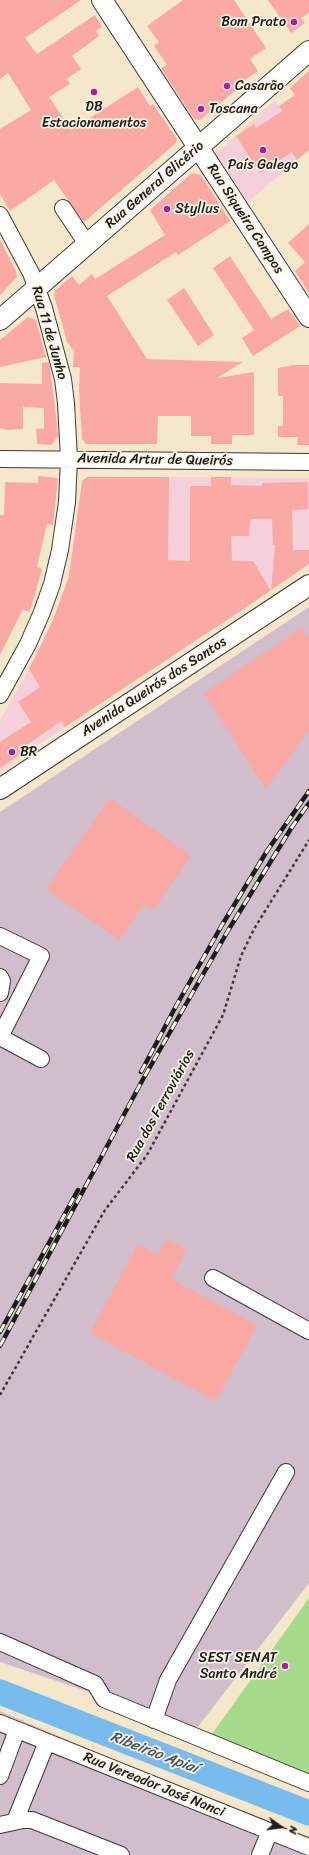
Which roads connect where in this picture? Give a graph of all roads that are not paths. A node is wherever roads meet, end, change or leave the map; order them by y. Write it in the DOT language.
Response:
graph roads {
  1 [pos="102,0"];
  2 [pos="309,51"];
  3 [pos="198,148"];
  4 [pos="63,208"];
  5 [pos="0,215"];
  6 [pos="87,244"];
  7 [pos="37,288"];
  8 [pos="309,317"];
  9 [pos="0,320"];
  10 [pos="0,459"];
  11 [pos="69,459"];
  12 [pos="309,462"];
  13 [pos="309,585"];
  14 [pos="0,695"];
  15 [pos="0,789"];
  16 [pos="0,936"];
  17 [pos="0,977"];
  18 [pos="0,993"];
  19 [pos="41,1059"];
  20 [pos="213,1278"];
  21 [pos="309,1331"];
  22 [pos="286,1472"];
  23 [pos="0,1642"];
  24 [pos="154,1720"];
  25 [pos="0,1723"];
  26 [pos="17,1730"];
  27 [pos="47,1742"];
  28 [pos="0,1776"];
  29 [pos="309,1783"];
  30 [pos="7,1823"];
  31 [pos="270,1831"];
  32 [pos="309,1847"];
  33 [pos="120,1855"];
  34 [pos="260,1855"];
  1 -- 3 [label="main road, Rua Siqueira Campos"];
  2 -- 3 [label="main road, Rua General Glicério"];
  3 -- 6 [label="main road, Rua General Glicério"];
  3 -- 8 [label="main road, Rua Siqueira Campos"];
  4 -- 6 [label="street"];
  5 -- 7 [label="street, Rua 11 de Junho"];
  6 -- 7 [label="main road, Rua General Glicério"];
  7 -- 9 [label="main road, Rua General Glicério"];
  7 -- 11 [label="street, Rua 11 de Junho"];
  10 -- 11 [label="street, Avenida Artur de Queirós"];
  11 -- 12 [label="street, Avenida Artur de Queirós"];
  11 -- 14 [label="street, Rua 11 de Junho"];
  13 -- 15 [label="main road, Avenida Queirós dos Santos"];
  16 -- 19 [label="street"];
  17 -- 18 [label="street"];
  20 -- 21 [label="street"];
  22 -- 24 [label="street"];
  23 -- 24 [label="street"];
  24 -- 29 [label="street"];
  25 -- 26 [label="street, Rua Vereador José Nanci"];
  26 -- 27 [label="street, Rua Vereador José Nanci"];
  26 -- 28 [label="street"];
  27 -- 30 [label="street"];
  27 -- 31 [label="street, Rua Vereador José Nanci"];
  30 -- 33 [label="street"];
  31 -- 32 [label="street, Rua Vereador José Nanci"];
  31 -- 34 [label="street"];
}
